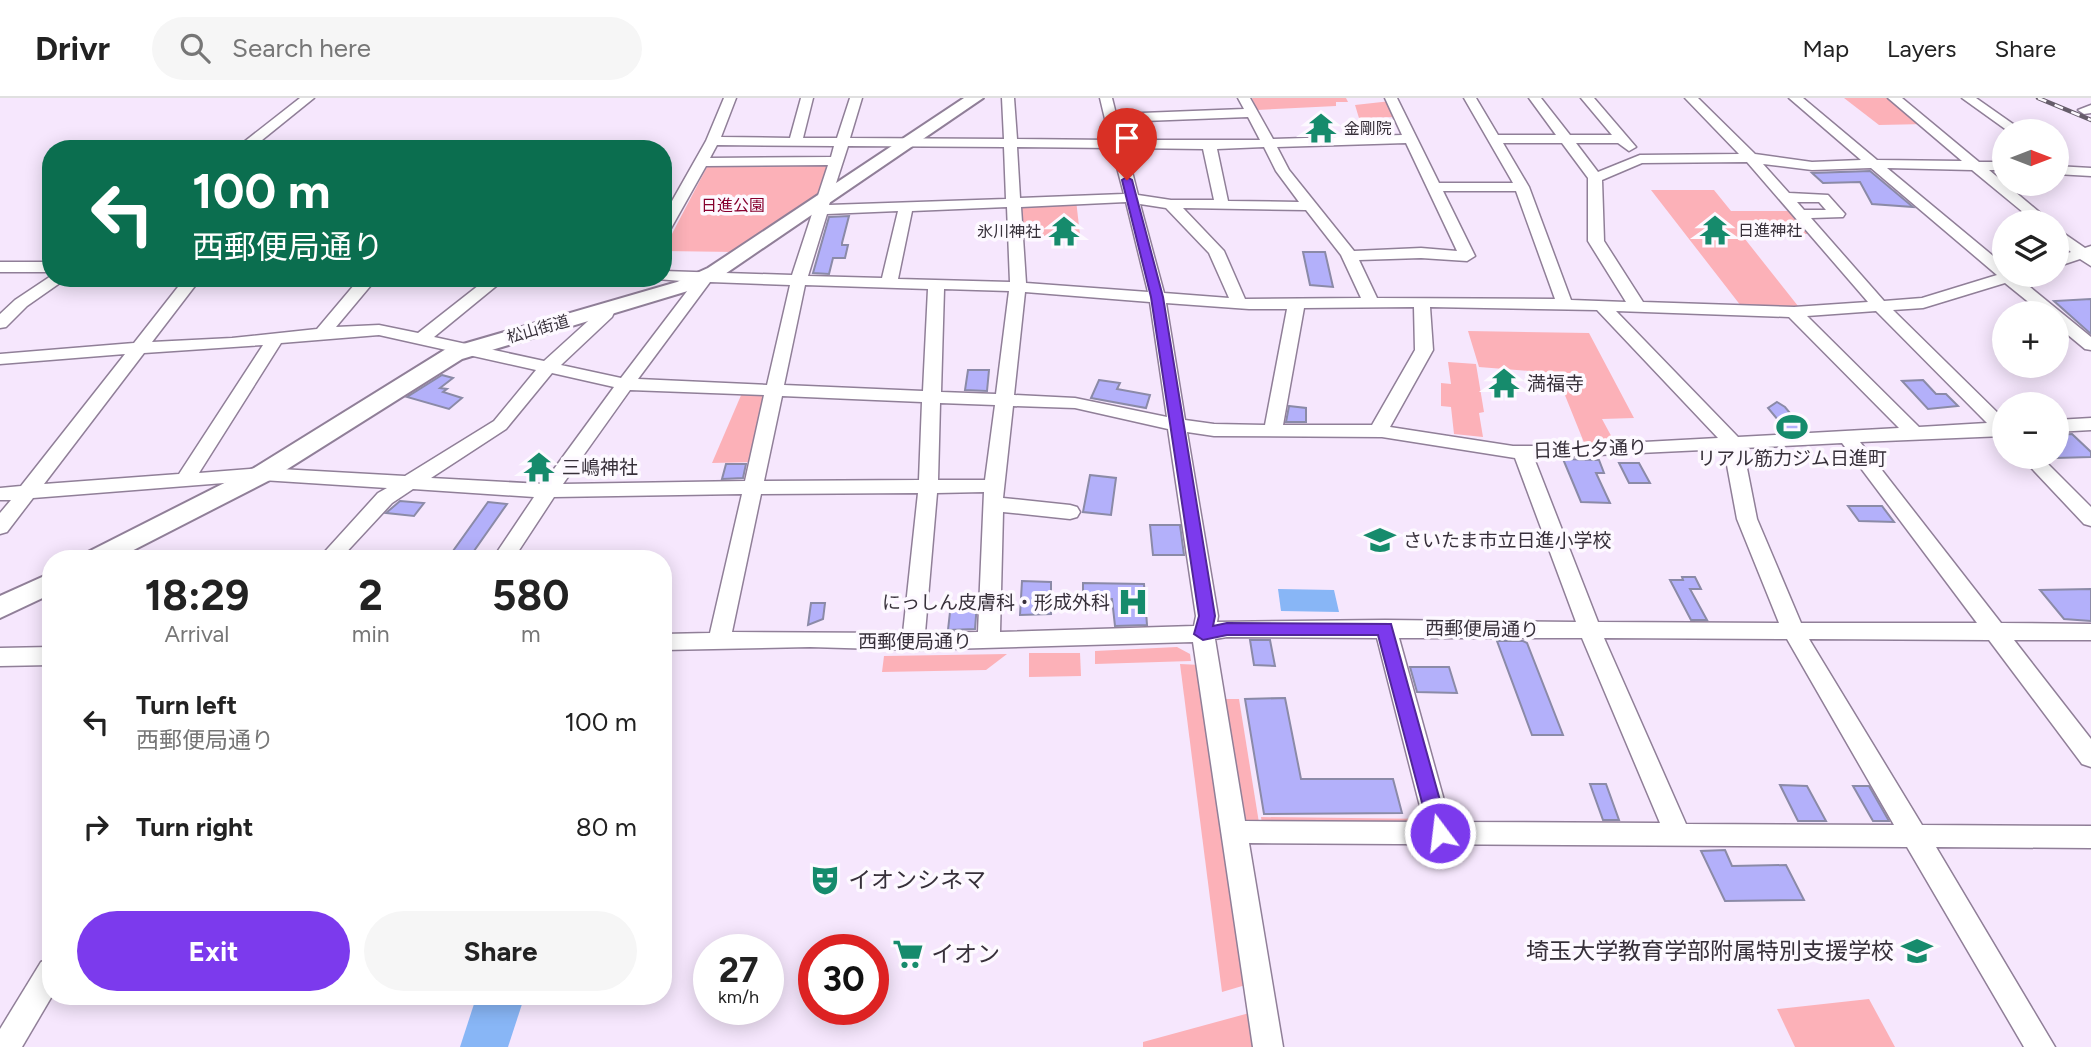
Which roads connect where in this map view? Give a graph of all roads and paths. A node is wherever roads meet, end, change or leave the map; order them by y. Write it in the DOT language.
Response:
graph roads {
  1 [pos="308,98"];
  2 [pos="730,98"];
  3 [pos="807,98"];
  4 [pos="856,98"];
  5 [pos="975,98"];
  6 [pos="1008,98"];
  7 [pos="1106,98"];
  8 [pos="1244,98"];
  9 [pos="1391,98"];
  10 [pos="1470,98"];
  11 [pos="1535,98"];
  12 [pos="1587,98"];
  13 [pos="1691,98"];
  14 [pos="1795,98"];
  15 [pos="1894,98"];
  16 [pos="1968,98"];
  17 [pos="1251,113"];
  18 [pos="1111,118"];
  19 [pos="1999,119"];
  20 [pos="1411,139"];
  21 [pos="1494,139"];
  22 [pos="1565,139"];
  23 [pos="1623,139"];
  24 [pos="254,140"];
  25 [pos="713,141"];
  26 [pos="795,142"];
  27 [pos="842,142"];
  28 [pos="910,143"];
  29 [pos="1011,144"];
  30 [pos="1118,144"];
  31 [pos="1269,144"];
  32 [pos="1209,145"];
  33 [pos="1751,158"];
  34 [pos="1640,159"];
  35 [pos="837,160"];
  36 [pos="702,162"];
  37 [pos="1874,164"];
  38 [pos="1978,165"];
  39 [pos="1992,166"];
  40 [pos="2069,168"];
  41 [pos="2069,171"];
  42 [pos="2073,171"];
  43 [pos="2091,172"];
  44 [pos="1595,178"];
  45 [pos="1436,187"];
  46 [pos="1522,187"];
  47 [pos="1786,197"];
  48 [pos="1131,198"];
  49 [pos="1014,202"];
  50 [pos="822,204"];
  51 [pos="1171,204"];
  52 [pos="1222,205"];
  53 [pos="906,206"];
  54 [pos="1310,206"];
  55 [pos="2030,210"];
  56 [pos="672,214"];
  57 [pos="1800,214"];
  58 [pos="2069,242"];
  59 [pos="1349,256"];
  60 [pos="2088,256"];
  61 [pos="2069,260"];
  62 [pos="1992,262"];
  63 [pos="0,267"];
  64 [pos="42,267"];
  65 [pos="672,276"];
  66 [pos="706,276"];
  67 [pos="1992,280"];
  68 [pos="798,282"];
  69 [pos="889,284"];
  70 [pos="936,285"];
  71 [pos="45,287"];
  72 [pos="186,287"];
  73 [pos="361,287"];
  74 [pos="487,287"];
  75 [pos="2021,287"];
  76 [pos="1018,288"];
  77 [pos="1157,297"];
  78 [pos="2038,301"];
  79 [pos="1239,303"];
  80 [pos="1422,303"];
  81 [pos="1372,304"];
  82 [pos="1565,304"];
  83 [pos="1296,305"];
  84 [pos="1879,305"];
  85 [pos="1602,306"];
  86 [pos="1638,307"];
  87 [pos="608,308"];
  88 [pos="1794,312"];
  89 [pos="0,323"];
  90 [pos="2069,327"];
  91 [pos="322,333"];
  92 [pos="275,339"];
  93 [pos="421,339"];
  94 [pos="2091,345"];
  95 [pos="139,348"];
  96 [pos="466,350"];
  97 [pos="0,359"];
  98 [pos="547,368"];
  99 [pos="624,384"];
  100 [pos="775,392"];
  101 [pos="931,397"];
  102 [pos="1003,400"];
  103 [pos="1992,418"];
  104 [pos="2091,424"];
  105 [pos="1178,425"];
  106 [pos="2069,425"];
  107 [pos="1992,429"];
  108 [pos="1273,430"];
  109 [pos="1382,431"];
  110 [pos="1914,433"];
  111 [pos="1847,437"];
  112 [pos="1732,442"];
  113 [pos="1522,452"];
  114 [pos="2042,469"];
  115 [pos="262,474"];
  116 [pos="186,478"];
  117 [pos="407,483"];
  118 [pos="928,486"];
  119 [pos="754,487"];
  120 [pos="547,491"];
  121 [pos="26,492"];
  122 [pos="0,494"];
  123 [pos="994,495"];
  124 [pos="1070,512"];
  125 [pos="2091,519"];
  126 [pos="0,527"];
  127 [pos="113,550"];
  128 [pos="336,550"];
  129 [pos="508,550"];
  130 [pos="42,587"];
  131 [pos="0,608"];
  132 [pos="1385,628"];
  133 [pos="1590,631"];
  134 [pos="1793,631"];
  135 [pos="1996,631"];
  136 [pos="2091,632"];
  137 [pos="1203,634"];
  138 [pos="989,640"];
  139 [pos="719,641"];
  140 [pos="672,642"];
  141 [pos="913,642"];
  142 [pos="42,656"];
  143 [pos="0,657"];
  144 [pos="2091,757"];
  145 [pos="1235,832"];
  146 [pos="1440,833"];
  147 [pos="1678,835"];
  148 [pos="1915,836"];
  149 [pos="2091,837"];
  150 [pos="42,986"];
  151 [pos="6,1047"];
  152 [pos="1268,1047"];
  153 [pos="2040,1047"];
  1 -- 24 [label="street"];
  2 -- 25 [label="street"];
  3 -- 26 [label="street"];
  4 -- 27 [label="street"];
  5 -- 28 [label="main road, 松山街道"];
  6 -- 29 [label="street"];
  7 -- 18 [label="street"];
  8 -- 17 [label="street"];
  9 -- 20 [label="street"];
  10 -- 21 [label="street"];
  11 -- 22 [label="street"];
  12 -- 23 [label="street"];
  13 -- 33 [label="street"];
  14 -- 37 [label="street"];
  15 -- 38 [label="street"];
  16 -- 19 [label="street"];
  17 -- 18 [label="street"];
  17 -- 31 [label="street"];
  18 -- 30 [label="street"];
  20 -- 31 [label="street"];
  20 -- 45 [label="street"];
  21 -- 22 [label="street"];
  21 -- 46 [label="street"];
  22 -- 23 [label="street"];
  22 -- 44 [label="street"];
  23 -- 34 [label="street"];
  25 -- 26 [label="street"];
  25 -- 36 [label="street"];
  26 -- 27 [label="street"];
  27 -- 28 [label="street"];
  27 -- 35 [label="street"];
  28 -- 29 [label="street"];
  28 -- 50 [label="main road, 松山街道"];
  29 -- 30 [label="street"];
  29 -- 49 [label="street"];
  30 -- 32 [label="street"];
  30 -- 48 [label="street"];
  31 -- 32 [label="street"];
  31 -- 54 [label="street"];
  32 -- 52 [label="street"];
  33 -- 34 [label="street"];
  33 -- 37 [label="street"];
  33 -- 47 [label="street"];
  34 -- 44 [label="street"];
  35 -- 36 [label="street"];
  35 -- 50 [label="street"];
  36 -- 56 [label="street"];
  37 -- 38 [label="street"];
  37 -- 62 [label="street"];
  38 -- 39 [label="street"];
  38 -- 55 [label="street"];
  40 -- 42 [label="street"];
  41 -- 42 [label="street"];
  42 -- 43 [label="street"];
  44 -- 86 [label="street"];
  45 -- 46 [label="street"];
  45 -- 59 [label="street"];
  46 -- 82 [label="street"];
  47 -- 57 [label="street"];
  47 -- 57 [label="street"];
  48 -- 49 [label="street"];
  48 -- 51 [label="street"];
  48 -- 77 [label="street"];
  49 -- 53 [label="street"];
  49 -- 76 [label="street"];
  50 -- 53 [label="street"];
  50 -- 66 [label="main road, 松山街道"];
  50 -- 68 [label="street"];
  51 -- 52 [label="street"];
  51 -- 79 [label="street"];
  52 -- 54 [label="street"];
  53 -- 69 [label="street"];
  54 -- 59 [label="street"];
  57 -- 84 [label="street"];
  58 -- 60 [label="street"];
  59 -- 81 [label="street"];
  60 -- 61 [label="street"];
  63 -- 64 [label="street"];
  65 -- 66 [label="street"];
  66 -- 68 [label="street"];
  66 -- 87 [label="main road, 松山街道"];
  66 -- 99 [label="street"];
  67 -- 84 [label="street"];
  68 -- 69 [label="street"];
  68 -- 100 [label="street"];
  69 -- 70 [label="street"];
  70 -- 76 [label="street"];
  70 -- 101 [label="street"];
  71 -- 89 [label="street"];
  72 -- 95 [label="street"];
  73 -- 91 [label="street"];
  74 -- 93 [label="street"];
  75 -- 78 [label="street"];
  76 -- 77 [label="street"];
  76 -- 102 [label="street"];
  77 -- 79 [label="street"];
  77 -- 105 [label="street"];
  79 -- 83 [label="street"];
  80 -- 81 [label="street"];
  80 -- 82 [label="street"];
  80 -- 109 [label="street"];
  81 -- 83 [label="street"];
  82 -- 85 [label="street"];
  83 -- 108 [label="street"];
  84 -- 88 [label="street"];
  84 -- 103 [label="street"];
  85 -- 86 [label="street"];
  85 -- 112 [label="street"];
  86 -- 88 [label="street"];
  87 -- 96 [label="main road, 松山街道"];
  87 -- 98 [label="street"];
  88 -- 110 [label="street"];
  90 -- 94 [label="street"];
  91 -- 92 [label="street, 日進七夕通り"];
  91 -- 93 [label="street, 日進七夕通り"];
  92 -- 95 [label="street, 日進七夕通り"];
  92 -- 116 [label="street"];
  93 -- 96 [label="street, 日進七夕通り"];
  95 -- 97 [label="street, 日進七夕通り"];
  95 -- 121 [label="street"];
  96 -- 98 [label="street, 日進七夕通り"];
  96 -- 115 [label="main road, 松山街道"];
  98 -- 99 [label="street, 日進七夕通り"];
  98 -- 117 [label="street"];
  99 -- 100 [label="street, 日進七夕通り"];
  99 -- 120 [label="street"];
  100 -- 101 [label="street, 日進七夕通り"];
  100 -- 119 [label="street"];
  101 -- 102 [label="street, 日進七夕通り"];
  101 -- 118 [label="street"];
  102 -- 105 [label="street, 日進七夕通り"];
  102 -- 123 [label="street"];
  104 -- 106 [label="street"];
  105 -- 108 [label="street, 日進七夕通り"];
  105 -- 137 [label="street"];
  107 -- 110 [label="street, 日進七夕通り"];
  108 -- 109 [label="street, 日進七夕通り"];
  109 -- 113 [label="street, 日進七夕通り"];
  110 -- 111 [label="street, 日進七夕通り"];
  111 -- 112 [label="street, 日進七夕通り"];
  111 -- 135 [label="street"];
  112 -- 113 [label="street, 日進七夕通り"];
  112 -- 134 [label="street"];
  113 -- 133 [label="street"];
  114 -- 125 [label="street"];
  115 -- 116 [label="street"];
  115 -- 117 [label="street"];
  115 -- 127 [label="main road, 松山街道"];
  116 -- 121 [label="street"];
  117 -- 120 [label="street"];
  117 -- 128 [label="street"];
  118 -- 119 [label="street"];
  118 -- 123 [label="street"];
  118 -- 141 [label="street"];
  119 -- 120 [label="street"];
  119 -- 139 [label="street"];
  120 -- 129 [label="street"];
  121 -- 122 [label="street"];
  121 -- 126 [label="street"];
  123 -- 124 [label="street"];
  123 -- 138 [label="street"];
  130 -- 131 [label="main road"];
  132 -- 133 [label="street, 西郵便局通り"];
  132 -- 137 [label="street, 西郵便局通り"];
  132 -- 146 [label="street"];
  133 -- 134 [label="street, 西郵便局通り"];
  133 -- 147 [label="street"];
  134 -- 135 [label="street, 西郵便局通り"];
  134 -- 148 [label="street"];
  135 -- 136 [label="street, 西郵便局通り"];
  135 -- 144 [label="street"];
  137 -- 138 [label="street, 西郵便局通り"];
  137 -- 145 [label="street"];
  138 -- 141 [label="street, 西郵便局通り"];
  139 -- 140 [label="street, 西郵便局通り"];
  139 -- 141 [label="street, 西郵便局通り"];
  142 -- 143 [label="street"];
  145 -- 146 [label="street"];
  145 -- 152 [label="street"];
  146 -- 147 [label="street"];
  147 -- 148 [label="street"];
  148 -- 149 [label="street"];
  148 -- 153 [label="street"];
  150 -- 151 [label="street"];
}
